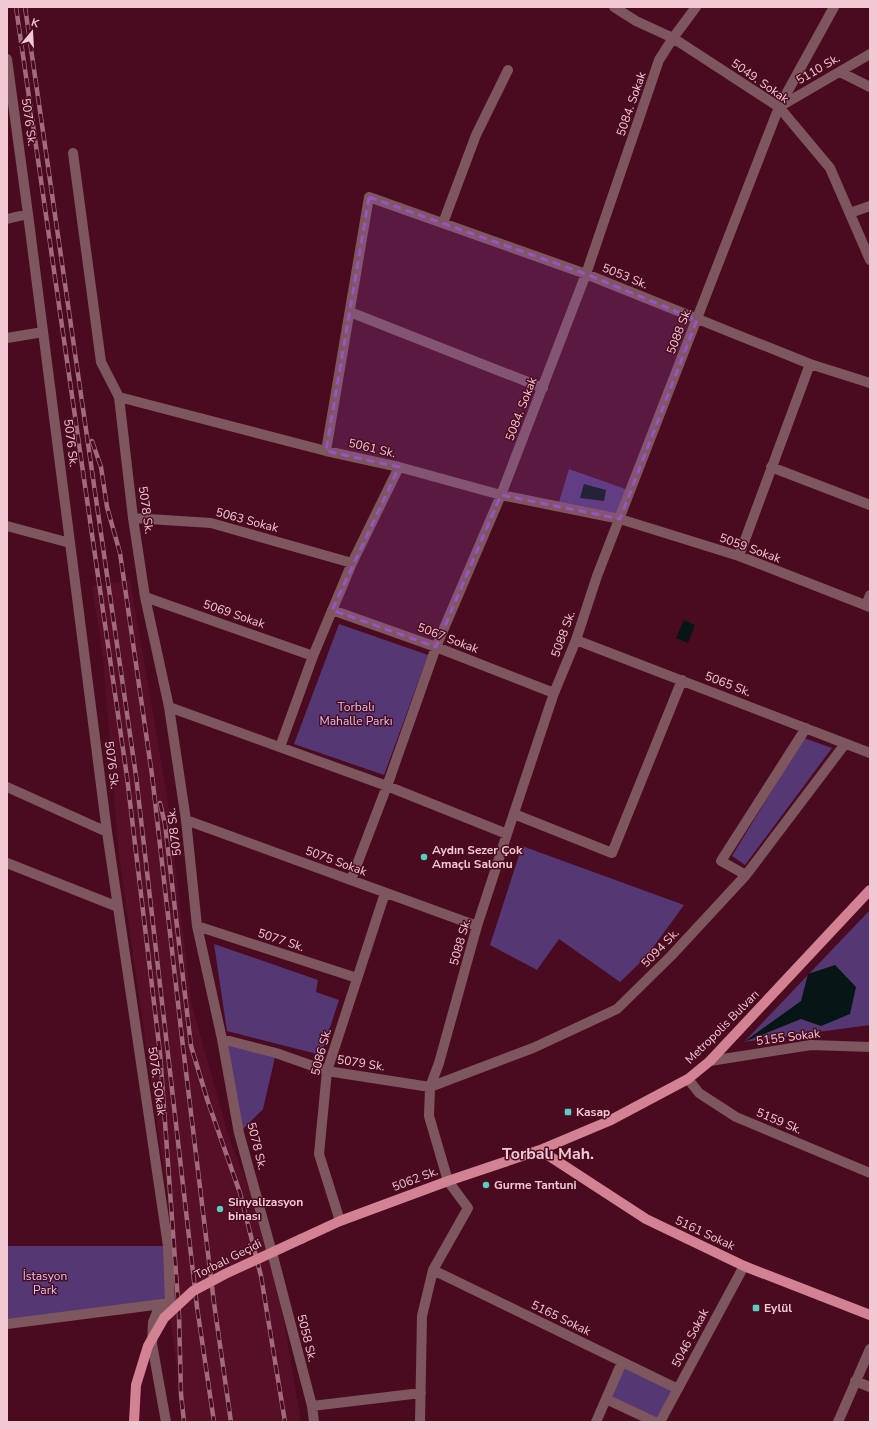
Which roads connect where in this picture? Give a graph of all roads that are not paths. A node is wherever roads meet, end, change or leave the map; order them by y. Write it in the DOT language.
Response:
graph roads {
  1 [pos="614,7"];
  2 [pos="696,7"];
  3 [pos="834,7"];
  4 [pos="673,38"];
  5 [pos="870,54"];
  6 [pos="7,59"];
  7 [pos="508,70"];
  8 [pos="840,72"];
  9 [pos="870,87"];
  10 [pos="779,107"];
  11 [pos="73,153"];
  12 [pos="870,206"];
  13 [pos="850,213"];
  14 [pos="28,214"];
  15 [pos="7,219"];
  16 [pos="442,223"];
  17 [pos="870,260"];
  18 [pos="586,274"];
  19 [pos="350,312"];
  20 [pos="697,320"];
  21 [pos="44,332"];
  22 [pos="7,338"];
  23 [pos="810,364"];
  24 [pos="870,383"];
  25 [pos="543,388"];
  26 [pos="119,397"];
  27 [pos="326,451"];
  28 [pos="399,467"];
  29 [pos="772,468"];
  30 [pos="501,495"];
  31 [pos="870,505"];
  32 [pos="133,518"];
  33 [pos="620,519"];
  34 [pos="7,526"];
  35 [pos="70,543"];
  36 [pos="739,556"];
  37 [pos="352,563"];
  38 [pos="870,594"];
  39 [pos="146,597"];
  40 [pos="868,606"];
  41 [pos="332,610"];
  42 [pos="576,640"];
  43 [pos="436,647"];
  44 [pos="313,656"];
  45 [pos="682,680"];
  46 [pos="554,693"];
  47 [pos="169,707"];
  48 [pos="806,728"];
  49 [pos="845,744"];
  50 [pos="280,747"];
  51 [pos="870,752"];
  52 [pos="387,786"];
  53 [pos="7,787"];
  54 [pos="514,814"];
  55 [pos="186,820"];
  56 [pos="107,832"];
  57 [pos="507,834"];
  58 [pos="7,863"];
  59 [pos="746,875"];
  60 [pos="351,880"];
  61 [pos="870,890"];
  62 [pos="385,893"];
  63 [pos="118,907"];
  64 [pos="196,926"];
  65 [pos="477,926"];
  66 [pos="357,978"];
  67 [pos="222,1039"];
  68 [pos="870,1047"];
  69 [pos="710,1061"];
  70 [pos="327,1071"];
  71 [pos="688,1079"];
  72 [pos="430,1087"];
  73 [pos="540,1150"];
  74 [pos="870,1173"];
  75 [pos="448,1181"];
  76 [pos="340,1221"];
  77 [pos="301,1239"];
  78 [pos="274,1260"];
  79 [pos="744,1266"];
  80 [pos="433,1270"];
  81 [pos="170,1303"];
  82 [pos="870,1315"];
  83 [pos="7,1324"];
  84 [pos="870,1349"];
  85 [pos="622,1362"];
  86 [pos="855,1381"];
  87 [pos="870,1387"];
  88 [pos="678,1389"];
  89 [pos="421,1394"];
  90 [pos="606,1399"];
  91 [pos="312,1406"];
  92 [pos="134,1422"];
  93 [pos="166,1422"];
  94 [pos="314,1422"];
  95 [pos="420,1422"];
  96 [pos="596,1422"];
  97 [pos="655,1422"];
  98 [pos="660,1422"];
  99 [pos="838,1422"];
  1 -- 4 [label="street, 5049. Sokak"];
  2 -- 4 [label="street, 5084. Sokak"];
  3 -- 10 [label="street, 5088 Sk."];
  4 -- 10 [label="street, 5049. Sokak"];
  4 -- 18 [label="street, 5084. Sokak"];
  5 -- 8 [label="street, 5110 Sk."];
  6 -- 14 [label="street, 5076 Sk."];
  7 -- 16 [label="street"];
  8 -- 9 [label="street"];
  8 -- 10 [label="street, 5110 Sk."];
  10 -- 13 [label="street, 5049. Sokak"];
  10 -- 20 [label="street, 5088 Sk."];
  11 -- 26 [label="street, 5078 Sk."];
  12 -- 13 [label="street"];
  13 -- 17 [label="street, 5049. Sokak"];
  14 -- 15 [label="street"];
  14 -- 21 [label="street, 5076 Sk."];
  16 -- 18 [label="street, 5053 Sk."];
  16 -- 19 [label="street, 5053 Sk."];
  18 -- 20 [label="street, 5053 Sk."];
  18 -- 25 [label="street, 5084. Sokak"];
  19 -- 25 [label="street"];
  19 -- 27 [label="street"];
  20 -- 23 [label="street, 5053 Sk."];
  20 -- 33 [label="street, 5088 Sk."];
  21 -- 22 [label="street"];
  21 -- 35 [label="street, 5076 Sk."];
  23 -- 24 [label="street, 5053 Sk."];
  23 -- 29 [label="street"];
  25 -- 30 [label="street, 5084. Sokak"];
  26 -- 27 [label="street, 5061 Sk."];
  26 -- 32 [label="street, 5078 Sk."];
  27 -- 28 [label="street, 5061 Sk."];
  28 -- 30 [label="street, 5061 Sk."];
  28 -- 37 [label="street"];
  29 -- 31 [label="street"];
  29 -- 36 [label="street"];
  30 -- 33 [label="street, 5061 Sk."];
  30 -- 43 [label="street, 5084. Sokak"];
  32 -- 37 [label="street, 5063 Sokak"];
  32 -- 39 [label="street, 5078 Sk."];
  33 -- 36 [label="street, 5059 Sokak"];
  33 -- 42 [label="street, 5088 Sk."];
  34 -- 35 [label="street"];
  35 -- 56 [label="street, 5076 Sk."];
  36 -- 40 [label="street, 5059 Sokak"];
  37 -- 41 [label="street"];
  38 -- 40 [label="street"];
  39 -- 44 [label="street, 5069 Sokak"];
  39 -- 47 [label="street, 5078 Sk."];
  41 -- 43 [label="street, 5067 Sokak"];
  41 -- 44 [label="street"];
  42 -- 45 [label="street, 5065 Sk."];
  42 -- 46 [label="street, 5088 Sk."];
  43 -- 46 [label="street, 5067 Sokak"];
  43 -- 52 [label="street, 5084. Sokak"];
  44 -- 50 [label="street"];
  45 -- 48 [label="street, 5065 Sk."];
  45 -- 54 [label="street"];
  46 -- 54 [label="street, 5088 Sk."];
  47 -- 50 [label="street"];
  47 -- 55 [label="street, 5078 Sk."];
  48 -- 49 [label="street, 5065 Sk."];
  48 -- 59 [label="street"];
  49 -- 51 [label="street, 5065 Sk."];
  49 -- 59 [label="street, 5094 Sk."];
  50 -- 52 [label="street"];
  52 -- 57 [label="street"];
  52 -- 60 [label="street, 5084. Sokak"];
  53 -- 56 [label="street"];
  54 -- 57 [label="street, 5088 Sk."];
  55 -- 60 [label="street, 5075 Sokak"];
  55 -- 64 [label="street, 5078 Sk."];
  56 -- 63 [label="street, 5076 Sk."];
  57 -- 65 [label="street, 5088 Sk."];
  58 -- 63 [label="street"];
  59 -- 72 [label="street, 5094 Sk."];
  60 -- 62 [label="street, 5075 Sokak"];
  61 -- 69 [label="main road, Metropolis Bulvarı"];
  62 -- 65 [label="street, 5075 Sokak"];
  62 -- 66 [label="street, 5086 Sk."];
  63 -- 81 [label="street, 5076. SOkak"];
  64 -- 66 [label="street, 5077 Sk."];
  64 -- 67 [label="street, 5078 Sk."];
  65 -- 72 [label="street, 5088 Sk."];
  66 -- 70 [label="street, 5086 Sk."];
  67 -- 70 [label="street, 5079 Sk."];
  67 -- 78 [label="street, 5078 Sk."];
  68 -- 69 [label="street, 5155 Sokak"];
  69 -- 71 [label="main road, Metropolis Bulvarı"];
  70 -- 72 [label="street, 5079 Sk."];
  70 -- 76 [label="street, 5086 Sk."];
  71 -- 73 [label="main road, Metropolis Bulvarı"];
  71 -- 74 [label="street, 5159 Sk."];
  72 -- 75 [label="street, 5088 Sk."];
  73 -- 75 [label="main road, 5062 Sk."];
  73 -- 79 [label="main road, 5161 Sokak"];
  75 -- 76 [label="main road, 5062 Sk."];
  75 -- 80 [label="street"];
  76 -- 77 [label="main road, 5062 Sk."];
  77 -- 92 [label="main road, Torbalı Geçidi, bridge"];
  78 -- 91 [label="street, 5058 Sk."];
  79 -- 82 [label="main road, 5161 Sokak"];
  79 -- 88 [label="street, 5046 Sokak"];
  80 -- 85 [label="street, 5165 Sokak"];
  80 -- 89 [label="street"];
  81 -- 83 [label="street"];
  81 -- 93 [label="street"];
  84 -- 86 [label="street"];
  85 -- 88 [label="street, 5165 Sokak"];
  85 -- 90 [label="street"];
  86 -- 87 [label="street"];
  86 -- 99 [label="street"];
  88 -- 98 [label="street, 5046 Sokak"];
  89 -- 91 [label="street"];
  89 -- 95 [label="street"];
  90 -- 96 [label="street"];
  90 -- 97 [label="street"];
  91 -- 94 [label="street, 5058 Sk."];
}
